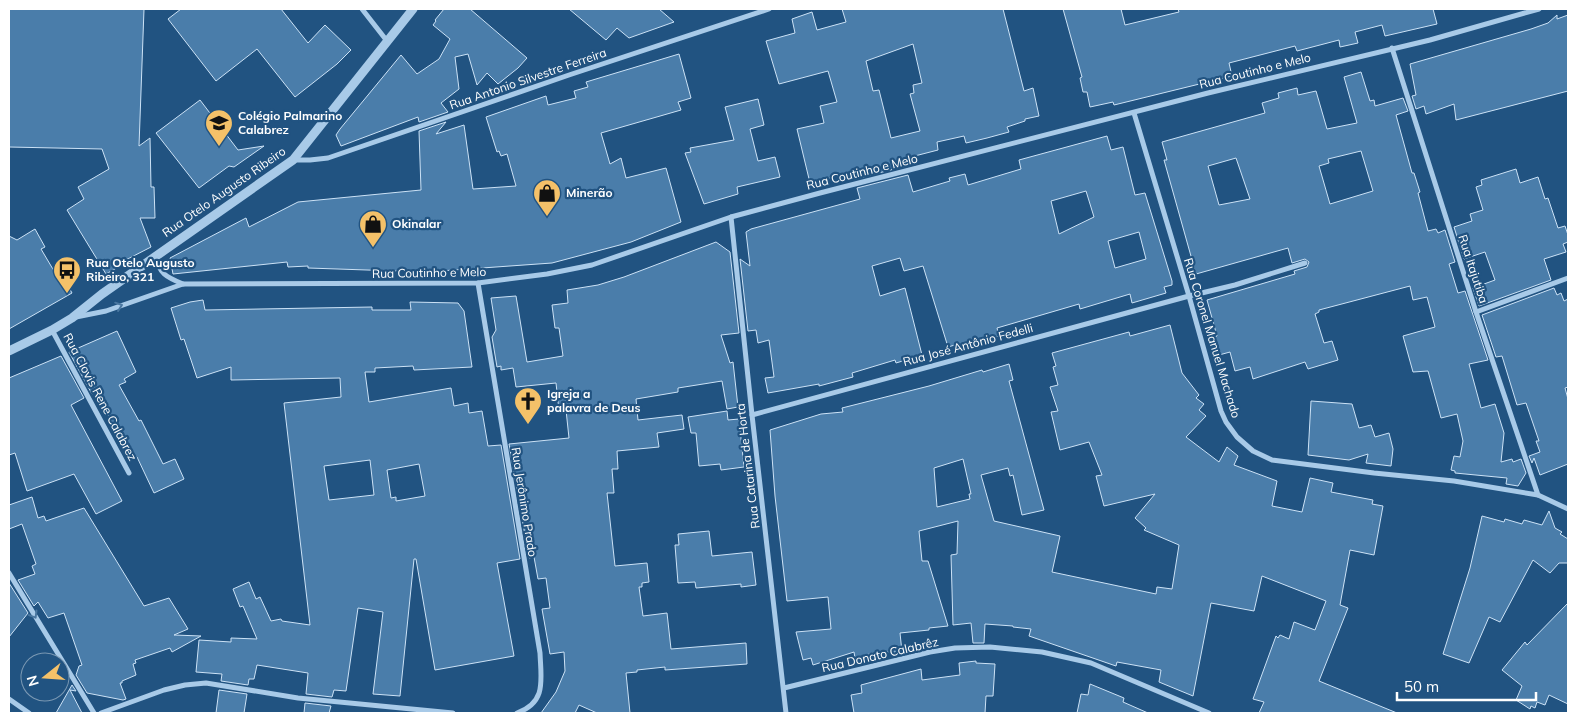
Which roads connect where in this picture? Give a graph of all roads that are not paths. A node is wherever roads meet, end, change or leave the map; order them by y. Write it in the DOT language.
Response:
graph roads {
  1 [pos="362,9"];
  2 [pos="413,9"];
  3 [pos="769,9"];
  4 [pos="1539,9"];
  5 [pos="387,41"];
  6 [pos="1392,48"];
  7 [pos="1134,113"];
  8 [pos="293,160"];
  9 [pos="731,217"];
  10 [pos="156,255"];
  11 [pos="1305,263"];
  12 [pos="1568,278"];
  13 [pos="478,283"];
  14 [pos="183,284"];
  15 [pos="1189,296"];
  16 [pos="1476,312"];
  17 [pos="72,318"];
  18 [pos="52,330"];
  19 [pos="9,351"];
  20 [pos="752,414"];
  21 [pos="129,473"];
  22 [pos="1538,495"];
  23 [pos="1568,509"];
  24 [pos="9,573"];
  25 [pos="784,688"];
  26 [pos="9,699"];
  27 [pos="29,713"];
  28 [pos="94,713"];
  29 [pos="101,713"];
  30 [pos="453,713"];
  31 [pos="518,713"];
  32 [pos="786,713"];
  33 [pos="1209,713"];
  1 -- 5 [label="street"];
  2 -- 5 [label="street, Rua Otelo Augusto Ribeiro"];
  3 -- 8 [label="street, Rua Antonio Silvestre Ferreira"];
  4 -- 6 [label="street, Rua Coutinho e Melo"];
  5 -- 8 [label="street, Rua Otelo Augusto Ribeiro"];
  6 -- 7 [label="street, Rua Coutinho e Melo"];
  6 -- 16 [label="street, Rua Itajutiba"];
  7 -- 9 [label="street, Rua Coutinho e Melo"];
  7 -- 15 [label="street, Rua Coronel Manuel Machado"];
  8 -- 10 [label="street, Rua Otelo Augusto Ribeiro"];
  9 -- 13 [label="street, Rua Coutinho e Melo"];
  9 -- 20 [label="street, Rua Catarina de Horta"];
  10 -- 14 [label="street"];
  10 -- 17 [label="street, Rua Otelo Augusto Ribeiro"];
  11 -- 15 [label="street, Rua José Antônio Fedelli"];
  12 -- 16 [label="street"];
  13 -- 14 [label="street, Rua Coutinho e Melo"];
  13 -- 31 [label="street, Rua Jerônimo Prado"];
  17 -- 14 [label="street, Rua Coutinho e Melo, one-way"];
  15 -- 20 [label="street, Rua José Antônio Fedelli"];
  15 -- 22 [label="street, Rua Coronel Manuel Machado"];
  16 -- 22 [label="street, Rua Itajutiba"];
  17 -- 18 [label="street, Rua Otelo Augusto Ribeiro"];
  18 -- 19 [label="street, Rua Otelo Augusto Ribeiro"];
  18 -- 21 [label="street, Rua Clovis Rene Calabrez"];
  20 -- 25 [label="street, Rua Catarina de Horta"];
  22 -- 23 [label="street, Rua Coronel Manuel Machado"];
  24 -- 28 [label="street, one-way"];
  25 -- 32 [label="street, Rua Catarina de Horta"];
  25 -- 33 [label="street, Rua Donato Calabrêz"];
  26 -- 27 [label="street"];
  29 -- 30 [label="street"];
}
